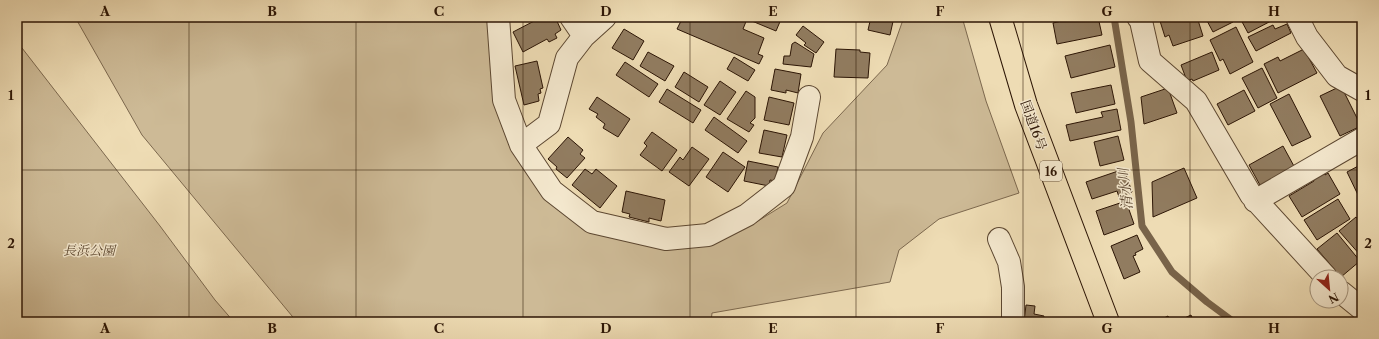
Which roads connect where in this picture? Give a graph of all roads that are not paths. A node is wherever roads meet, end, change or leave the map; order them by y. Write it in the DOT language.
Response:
graph roads {
  1 [pos="498,17"];
  2 [pos="571,17"];
  3 [pos="605,17"];
  4 [pos="1000,17"];
  5 [pos="1138,17"];
  6 [pos="1297,17"];
  7 [pos="584,36"];
  8 [pos="1362,90"];
  9 [pos="809,97"];
  10 [pos="1362,139"];
  11 [pos="521,145"];
  12 [pos="1256,201"];
  13 [pos="999,239"];
  14 [pos="1319,269"];
  15 [pos="1349,298"];
  16 [pos="1362,309"];
  17 [pos="1013,322"];
  18 [pos="1108,322"];
  1 -- 11 [label="street"];
  2 -- 7 [label="street"];
  3 -- 7 [label="street"];
  4 -- 18 [label="highway, 国道16号 / 16"];
  5 -- 12 [label="street"];
  6 -- 8 [label="street"];
  7 -- 11 [label="street"];
  9 -- 11 [label="street"];
  10 -- 12 [label="street"];
  12 -- 14 [label="street"];
  13 -- 17 [label="street"];
  15 -- 16 [label="street"];
}
